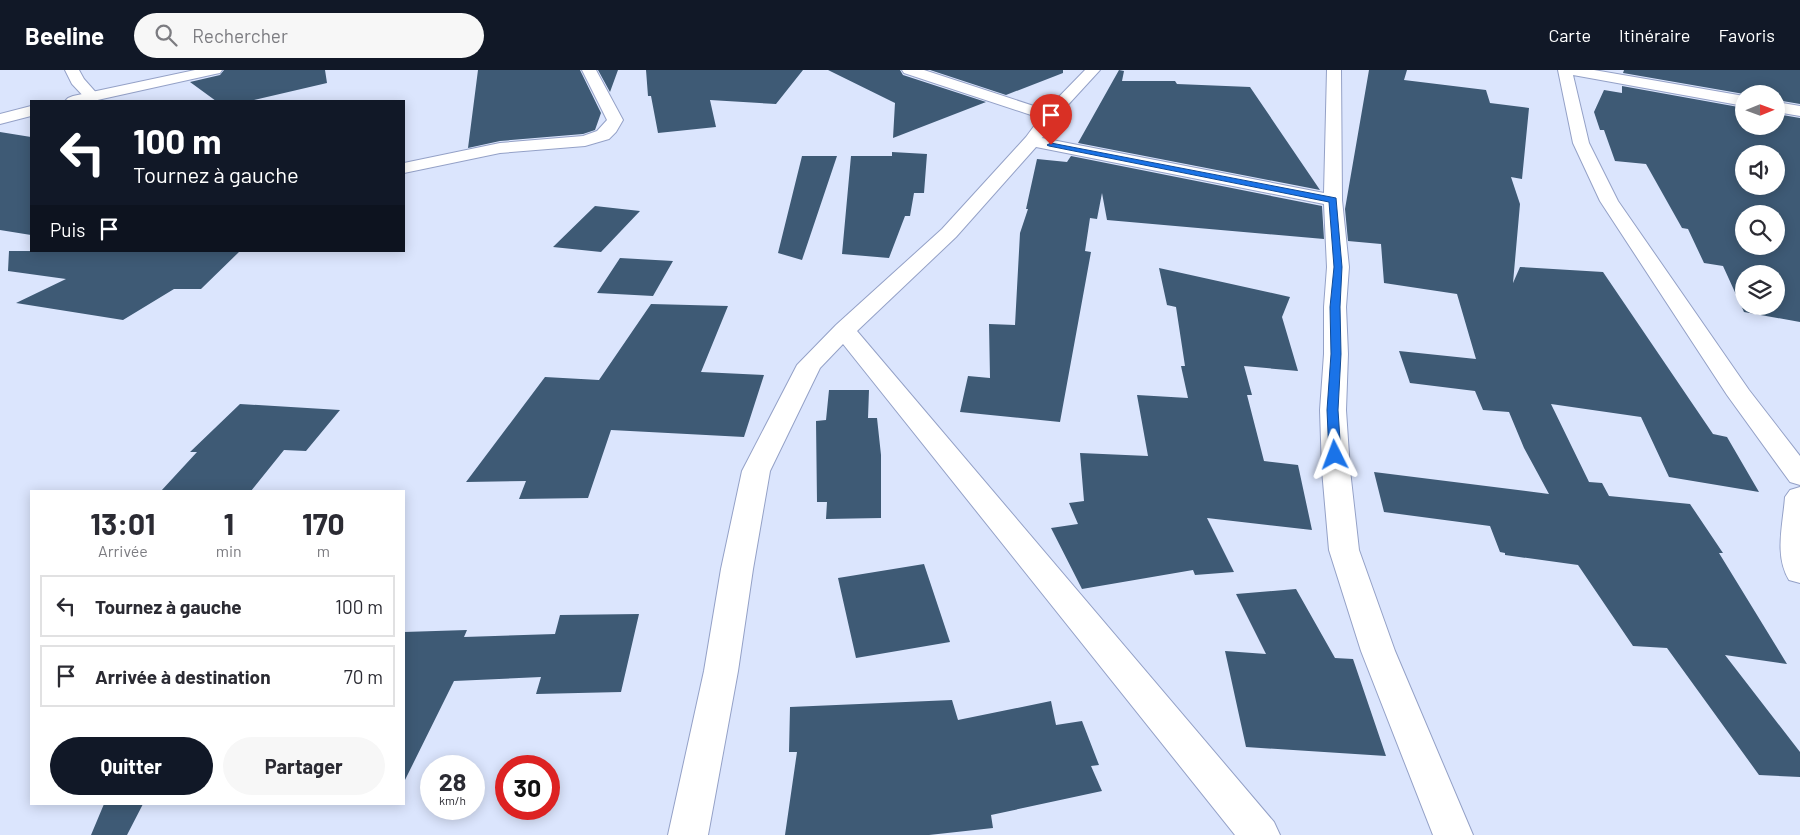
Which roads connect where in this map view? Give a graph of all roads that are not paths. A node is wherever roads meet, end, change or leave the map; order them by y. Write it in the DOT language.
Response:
graph roads {
  1 [pos="72,70"];
  2 [pos="215,70"];
  3 [pos="589,70"];
  4 [pos="910,70"];
  5 [pos="1093,70"];
  6 [pos="1334,70"];
  7 [pos="1567,70"];
  8 [pos="1598,73"];
  9 [pos="92,97"];
  10 [pos="1735,99"];
  11 [pos="78,100"];
  12 [pos="1785,108"];
  13 [pos="1800,111"];
  14 [pos="30,112"];
  15 [pos="1049,116"];
  16 [pos="0,119"];
  17 [pos="1032,141"];
  18 [pos="405,168"];
  19 [pos="1333,200"];
  20 [pos="844,330"];
  21 [pos="1800,476"];
  22 [pos="1800,497"];
  23 [pos="1800,572"];
  24 [pos="688,835"];
  25 [pos="1260,835"];
  26 [pos="1453,835"];
  1 -- 9 [label="street"];
  2 -- 9 [label="street"];
  3 -- 18 [label="street"];
  4 -- 15 [label="street"];
  5 -- 15 [label="street"];
  6 -- 19 [label="street"];
  7 -- 8 [label="street"];
  7 -- 21 [label="street"];
  8 -- 10 [label="street"];
  9 -- 11 [label="street"];
  12 -- 13 [label="street"];
  14 -- 16 [label="street"];
  15 -- 17 [label="street"];
  17 -- 19 [label="street"];
  17 -- 20 [label="street"];
  19 -- 26 [label="street"];
  20 -- 24 [label="street"];
  20 -- 25 [label="street"];
  22 -- 23 [label="street"];
}
